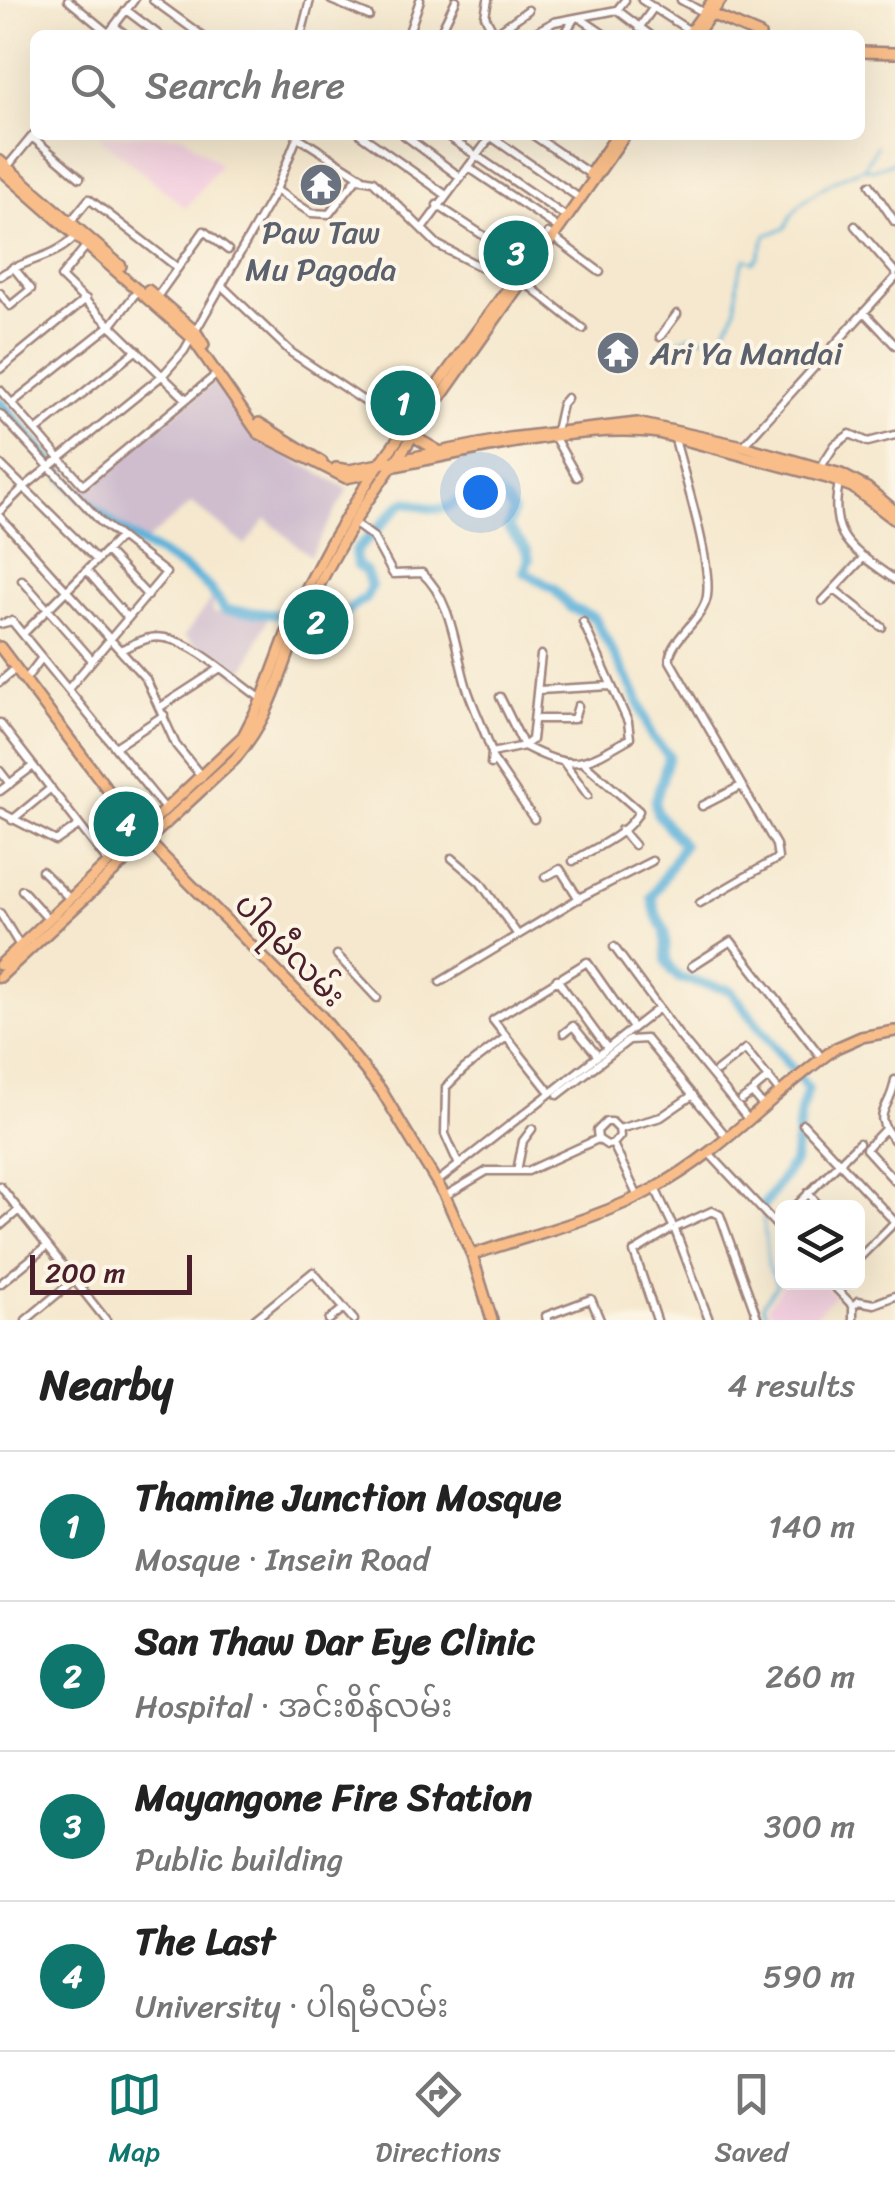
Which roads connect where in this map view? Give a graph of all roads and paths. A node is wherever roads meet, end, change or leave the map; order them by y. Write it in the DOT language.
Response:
graph roads {
  1 [pos="68,0"];
  2 [pos="134,0"];
  3 [pos="153,0"];
  4 [pos="310,0"];
  5 [pos="331,0"];
  6 [pos="420,0"];
  7 [pos="456,0"];
  8 [pos="488,0"];
  9 [pos="624,0"];
  10 [pos="642,0"];
  11 [pos="680,0"];
  12 [pos="712,0"];
  13 [pos="721,0"];
  14 [pos="654,8"];
  15 [pos="126,10"];
  16 [pos="528,10"];
  17 [pos="617,10"];
  18 [pos="707,14"];
  19 [pos="369,16"];
  20 [pos="577,18"];
  21 [pos="639,28"];
  22 [pos="107,30"];
  23 [pos="111,30"];
  24 [pos="152,30"];
  25 [pos="194,30"];
  26 [pos="302,30"];
  27 [pos="410,30"];
  28 [pos="441,30"];
  29 [pos="493,30"];
  30 [pos="500,30"];
  31 [pos="539,30"];
  32 [pos="568,30"];
  33 [pos="597,30"];
  34 [pos="642,30"];
  35 [pos="685,30"];
  36 [pos="694,30"];
  37 [pos="747,30"];
  38 [pos="865,52"];
  39 [pos="895,52"];
  40 [pos="30,138"];
  41 [pos="38,140"];
  42 [pos="296,140"];
  43 [pos="304,140"];
  44 [pos="368,140"];
  45 [pos="411,140"];
  46 [pos="453,140"];
  47 [pos="488,140"];
  48 [pos="497,140"];
  49 [pos="540,140"];
  50 [pos="612,140"];
  51 [pos="621,140"];
  52 [pos="476,156"];
  53 [pos="1,167"];
  54 [pos="468,167"];
  55 [pos="590,174"];
  56 [pos="359,177"];
  57 [pos="460,177"];
  58 [pos="80,178"];
  59 [pos="870,185"];
  60 [pos="276,190"];
  61 [pos="575,195"];
  62 [pos="446,196"];
  63 [pos="437,205"];
  64 [pos="562,214"];
  65 [pos="71,221"];
  66 [pos="895,222"];
  67 [pos="856,226"];
  68 [pos="422,228"];
  69 [pos="552,231"];
  70 [pos="79,234"];
  71 [pos="87,244"];
  72 [pos="228,250"];
  73 [pos="529,266"];
  74 [pos="12,267"];
  75 [pos="178,268"];
  76 [pos="600,272"];
  77 [pos="895,275"];
  78 [pos="0,276"];
  79 [pos="517,282"];
  80 [pos="222,286"];
  81 [pos="148,293"];
  82 [pos="0,294"];
  83 [pos="86,299"];
  84 [pos="864,312"];
  85 [pos="676,314"];
  86 [pos="112,324"];
  87 [pos="583,330"];
  88 [pos="194,335"];
  89 [pos="660,337"];
  90 [pos="895,346"];
  91 [pos="137,350"];
  92 [pos="0,369"];
  93 [pos="218,374"];
  94 [pos="163,375"];
  95 [pos="0,390"];
  96 [pos="567,398"];
  97 [pos="186,399"];
  98 [pos="12,403"];
  99 [pos="0,414"];
  100 [pos="36,430"];
  101 [pos="411,430"];
  102 [pos="673,433"];
  103 [pos="556,435"];
  104 [pos="895,436"];
  105 [pos="436,450"];
  106 [pos="743,450"];
  107 [pos="58,459"];
  108 [pos="389,462"];
  109 [pos="0,464"];
  110 [pos="48,467"];
  111 [pos="820,468"];
  112 [pos="374,472"];
  113 [pos="577,476"];
  114 [pos="346,478"];
  115 [pos="840,478"];
  116 [pos="23,488"];
  117 [pos="895,493"];
  118 [pos="358,499"];
  119 [pos="885,502"];
  120 [pos="895,511"];
  121 [pos="0,514"];
  122 [pos="895,520"];
  123 [pos="354,523"];
  124 [pos="120,537"];
  125 [pos="106,551"];
  126 [pos="864,557"];
  127 [pos="98,560"];
  128 [pos="87,570"];
  129 [pos="22,580"];
  130 [pos="895,580"];
  131 [pos="68,589"];
  132 [pos="836,590"];
  133 [pos="148,596"];
  134 [pos="823,601"];
  135 [pos="48,609"];
  136 [pos="299,615"];
  137 [pos="127,617"];
  138 [pos="583,622"];
  139 [pos="0,624"];
  140 [pos="882,627"];
  141 [pos="23,634"];
  142 [pos="109,638"];
  143 [pos="0,647"];
  144 [pos="120,650"];
  145 [pos="542,655"];
  146 [pos="41,659"];
  147 [pos="92,660"];
  148 [pos="16,668"];
  149 [pos="220,669"];
  150 [pos="25,680"];
  151 [pos="0,682"];
  152 [pos="273,685"];
  153 [pos="610,686"];
  154 [pos="68,688"];
  155 [pos="539,690"];
  156 [pos="500,697"];
  157 [pos="262,699"];
  158 [pos="578,706"];
  159 [pos="163,711"];
  160 [pos="536,720"];
  161 [pos="0,723"];
  162 [pos="4,735"];
  163 [pos="524,746"];
  164 [pos="114,747"];
  165 [pos="492,758"];
  166 [pos="564,762"];
  167 [pos="584,763"];
  168 [pos="34,766"];
  169 [pos="0,771"];
  170 [pos="202,777"];
  171 [pos="10,784"];
  172 [pos="741,786"];
  173 [pos="51,788"];
  174 [pos="0,791"];
  175 [pos="588,795"];
  176 [pos="702,806"];
  177 [pos="166,810"];
  178 [pos="0,812"];
  179 [pos="534,819"];
  180 [pos="12,820"];
  181 [pos="79,826"];
  182 [pos="621,830"];
  183 [pos="144,837"];
  184 [pos="634,845"];
  185 [pos="452,858"];
  186 [pos="573,861"];
  187 [pos="652,862"];
  188 [pos="109,863"];
  189 [pos="42,871"];
  190 [pos="545,878"];
  191 [pos="22,890"];
  192 [pos="579,899"];
  193 [pos="70,900"];
  194 [pos="700,903"];
  195 [pos="0,913"];
  196 [pos="48,919"];
  197 [pos="518,934"];
  198 [pos="614,947"];
  199 [pos="23,949"];
  200 [pos="337,956"];
  201 [pos="0,964"];
  202 [pos="692,966"];
  203 [pos="0,977"];
  204 [pos="557,979"];
  205 [pos="440,982"];
  206 [pos="378,998"];
  207 [pos="660,1008"];
  208 [pos="632,1028"];
  209 [pos="895,1030"];
  210 [pos="564,1033"];
  211 [pos="506,1038"];
  212 [pos="606,1048"];
  213 [pos="597,1056"];
  214 [pos="822,1058"];
  215 [pos="718,1071"];
  216 [pos="769,1078"];
  217 [pos="895,1080"];
  218 [pos="754,1089"];
  219 [pos="549,1092"];
  220 [pos="780,1092"];
  221 [pos="558,1095"];
  222 [pos="694,1095"];
  223 [pos="742,1100"];
  224 [pos="762,1106"];
  225 [pos="748,1119"];
  226 [pos="803,1124"];
  227 [pos="619,1129"];
  228 [pos="532,1130"];
  229 [pos="885,1130"];
  230 [pos="726,1136"];
  231 [pos="598,1139"];
  232 [pos="895,1140"];
  233 [pos="859,1143"];
  234 [pos="613,1144"];
  235 [pos="707,1152"];
  236 [pos="838,1162"];
  237 [pos="459,1166"];
  238 [pos="517,1171"];
  239 [pos="895,1181"];
  240 [pos="437,1182"];
  241 [pos="0,1186"];
  242 [pos="655,1188"];
  243 [pos="808,1193"];
  244 [pos="445,1196"];
  245 [pos="638,1196"];
  246 [pos="801,1200"];
  247 [pos="814,1200"];
  248 [pos="18,1210"];
  249 [pos="775,1219"];
  250 [pos="0,1226"];
  251 [pos="674,1227"];
  252 [pos="47,1246"];
  253 [pos="865,1249"];
  254 [pos="472,1255"];
  255 [pos="74,1280"];
  256 [pos="0,1284"];
  257 [pos="838,1290"];
  258 [pos="895,1296"];
  259 [pos="853,1306"];
  260 [pos="344,1308"];
  261 [pos="101,1318"];
  262 [pos="26,1320"];
  263 [pos="254,1320"];
  264 [pos="329,1320"];
  265 [pos="354,1320"];
  266 [pos="492,1320"];
  267 [pos="547,1320"];
  268 [pos="600,1320"];
  269 [pos="657,1320"];
  270 [pos="709,1320"];
  271 [pos="758,1320"];
  272 [pos="853,1320"];
  1 -- 22 [label="street"];
  2 -- 15 [label="street"];
  3 -- 25 [label="street"];
  4 -- 26 [label="street"];
  5 -- 19 [label="street"];
  6 -- 27 [label="street"];
  7 -- 28 [label="street"];
  8 -- 29 [label="street"];
  9 -- 17 [label="street"];
  10 -- 14 [label="street"];
  11 -- 18 [label="street"];
  12 -- 18 [label="main road"];
  13 -- 18 [label="main road"];
  14 -- 21 [label="street"];
  14 -- 35 [label="street"];
  15 -- 23 [label="street"];
  15 -- 24 [label="street"];
  16 -- 30 [label="street"];
  17 -- 20 [label="street"];
  17 -- 21 [label="street"];
  18 -- 36 [label="main road"];
  18 -- 37 [label="main road"];
  20 -- 31 [label="street"];
  20 -- 32 [label="street"];
  20 -- 33 [label="street"];
  21 -- 34 [label="street"];
  38 -- 39 [label="main road"];
  40 -- 53 [label="street"];
  41 -- 58 [label="street"];
  42 -- 60 [label="street"];
  43 -- 56 [label="street"];
  44 -- 62 [label="street"];
  45 -- 57 [label="street"];
  46 -- 52 [label="street"];
  47 -- 52 [label="street"];
  48 -- 61 [label="street"];
  49 -- 55 [label="street"];
  50 -- 55 [label="main road"];
  51 -- 69 [label="main road"];
  52 -- 54 [label="street"];
  52 -- 64 [label="street"];
  53 -- 65 [label="main road"];
  53 -- 70 [label="main road"];
  54 -- 57 [label="street"];
  54 -- 69 [label="street"];
  55 -- 61 [label="main road"];
  56 -- 60 [label="street"];
  56 -- 68 [label="street"];
  57 -- 62 [label="street"];
  59 -- 66 [label="street"];
  60 -- 80 [label="street"];
  61 -- 64 [label="main road"];
  62 -- 63 [label="street"];
  63 -- 68 [label="street"];
  63 -- 73 [label="street"];
  64 -- 69 [label="main road"];
  65 -- 70 [label="main road"];
  65 -- 75 [label="street"];
  67 -- 77 [label="street"];
  68 -- 79 [label="street"];
  69 -- 73 [label="main road"];
  69 -- 76 [label="street"];
  70 -- 71 [label="main road"];
  70 -- 74 [label="street"];
  70 -- 81 [label="main road"];
  71 -- 81 [label="main road"];
  71 -- 83 [label="street"];
  72 -- 75 [label="street"];
  73 -- 79 [label="main road"];
  74 -- 78 [label="street"];
  74 -- 82 [label="street"];
  75 -- 81 [label="street"];
  77 -- 84 [label="street"];
  79 -- 87 [label="street"];
  79 -- 101 [label="main road"];
  79 -- 101 [label="main road"];
  80 -- 88 [label="street"];
  80 -- 101 [label="street"];
  81 -- 86 [label="street"];
  81 -- 88 [label="main road"];
  83 -- 86 [label="street"];
  83 -- 92 [label="street"];
  84 -- 90 [label="street"];
  84 -- 106 [label="street"];
  85 -- 89 [label="street"];
  86 -- 91 [label="street"];
  86 -- 98 [label="street"];
  88 -- 93 [label="main road"];
  88 -- 94 [label="street"];
  88 -- 108 [label="main road"];
  91 -- 94 [label="street"];
  91 -- 100 [label="street"];
  93 -- 97 [label="street"];
  93 -- 114 [label="main road"];
  94 -- 97 [label="street"];
  94 -- 107 [label="street"];
  95 -- 98 [label="street"];
  96 -- 103 [label="street"];
  97 -- 107 [label="street"];
  98 -- 100 [label="street"];
  99 -- 110 [label="street"];
  100 -- 107 [label="street"];
  101 -- 105 [label="main road"];
  101 -- 108 [label="main road"];
  102 -- 103 [label="main road"];
  102 -- 106 [label="main road"];
  102 -- 172 [label="street"];
  103 -- 105 [label="main road"];
  103 -- 108 [label="main road"];
  103 -- 113 [label="street"];
  104 -- 111 [label="street"];
  105 -- 108 [label="main road"];
  106 -- 111 [label="main road"];
  106 -- 115 [label="main road"];
  107 -- 110 [label="street"];
  108 -- 112 [label="main road"];
  108 -- 123 [label="main road"];
  109 -- 116 [label="street"];
  110 -- 116 [label="street"];
  110 -- 124 [label="street"];
  111 -- 115 [label="main road"];
  112 -- 114 [label="main road"];
  112 -- 118 [label="main road"];
  114 -- 118 [label="main road"];
  115 -- 119 [label="main road"];
  115 -- 122 [label="main road"];
  115 -- 126 [label="street"];
  116 -- 121 [label="street"];
  116 -- 127 [label="street"];
  117 -- 119 [label="street"];
  118 -- 136 [label="main road"];
  119 -- 120 [label="main road"];
  121 -- 131 [label="street"];
  123 -- 136 [label="main road"];
  123 -- 165 [label="street"];
  124 -- 125 [label="street"];
  124 -- 133 [label="street"];
  125 -- 127 [label="street"];
  125 -- 133 [label="street"];
  126 -- 130 [label="street"];
  126 -- 132 [label="street"];
  127 -- 128 [label="street"];
  128 -- 131 [label="street"];
  128 -- 137 [label="street"];
  129 -- 135 [label="street"];
  131 -- 135 [label="street"];
  131 -- 142 [label="street"];
  132 -- 134 [label="street"];
  132 -- 140 [label="street"];
  133 -- 137 [label="street"];
  135 -- 141 [label="street"];
  135 -- 147 [label="street"];
  136 -- 152 [label="main road"];
  137 -- 142 [label="street"];
  138 -- 153 [label="street"];
  139 -- 141 [label="street"];
  141 -- 146 [label="street"];
  142 -- 144 [label="street"];
  142 -- 147 [label="street"];
  143 -- 148 [label="main road, ပါရမီလမ်း"];
  144 -- 149 [label="street"];
  144 -- 159 [label="street"];
  145 -- 155 [label="street"];
  146 -- 150 [label="street"];
  146 -- 154 [label="street"];
  147 -- 154 [label="street"];
  148 -- 150 [label="main road, ပါရမီလမ်း"];
  148 -- 151 [label="street"];
  149 -- 157 [label="street"];
  149 -- 159 [label="street"];
  150 -- 183 [label="main road, ပါရမီလမ်း"];
  152 -- 157 [label="main road"];
  152 -- 183 [label="main road"];
  153 -- 155 [label="street"];
  153 -- 167 [label="street"];
  154 -- 164 [label="street"];
  155 -- 160 [label="street"];
  156 -- 163 [label="street"];
  157 -- 170 [label="main road"];
  158 -- 160 [label="street"];
  159 -- 164 [label="street"];
  159 -- 170 [label="street"];
  160 -- 163 [label="street"];
  161 -- 162 [label="street"];
  162 -- 168 [label="street"];
  163 -- 165 [label="street"];
  163 -- 166 [label="street"];
  164 -- 177 [label="street"];
  165 -- 179 [label="street"];
  166 -- 167 [label="street"];
  166 -- 175 [label="street"];
  167 -- 182 [label="street"];
  168 -- 171 [label="street"];
  168 -- 173 [label="street"];
  169 -- 171 [label="street"];
  170 -- 177 [label="main road"];
  171 -- 174 [label="street"];
  172 -- 176 [label="street"];
  172 -- 194 [label="street"];
  173 -- 180 [label="street"];
  173 -- 181 [label="street"];
  177 -- 183 [label="main road"];
  178 -- 180 [label="street"];
  180 -- 181 [label="street"];
  181 -- 188 [label="street"];
  182 -- 184 [label="street"];
  182 -- 186 [label="street"];
  183 -- 188 [label="main road"];
  183 -- 199 [label="main road"];
  183 -- 240 [label="main road, ပါရမီလမ်း"];
  185 -- 197 [label="street"];
  187 -- 192 [label="street"];
  188 -- 193 [label="main road"];
  189 -- 193 [label="street"];
  190 -- 192 [label="street"];
  191 -- 196 [label="street"];
  192 -- 197 [label="street"];
  193 -- 196 [label="main road"];
  195 -- 199 [label="street"];
  196 -- 199 [label="main road"];
  197 -- 205 [label="street"];
  198 -- 207 [label="street"];
  199 -- 201 [label="main road"];
  199 -- 203 [label="main road"];
  200 -- 206 [label="street"];
  202 -- 214 [label="street"];
  204 -- 208 [label="street"];
  204 -- 211 [label="street"];
  204 -- 212 [label="street"];
  207 -- 208 [label="street"];
  207 -- 225 [label="street"];
  208 -- 212 [label="street"];
  209 -- 214 [label="main road"];
  210 -- 213 [label="street"];
  211 -- 219 [label="street"];
  211 -- 237 [label="street"];
  212 -- 213 [label="street"];
  213 -- 219 [label="street"];
  214 -- 220 [label="main road"];
  215 -- 216 [label="street"];
  216 -- 218 [label="street"];
  216 -- 220 [label="street"];
  217 -- 229 [label="street"];
  219 -- 237 [label="street"];
  220 -- 224 [label="main road"];
  221 -- 222 [label="street"];
  222 -- 227 [label="street"];
  222 -- 230 [label="street"];
  223 -- 224 [label="street"];
  224 -- 225 [label="main road"];
  225 -- 230 [label="main road"];
  226 -- 236 [label="street"];
  227 -- 231 [label="street"];
  227 -- 234 [label="street"];
  228 -- 238 [label="street"];
  229 -- 232 [label="street"];
  229 -- 239 [label="street"];
  230 -- 235 [label="main road"];
  231 -- 234 [label="street"];
  231 -- 238 [label="street"];
  233 -- 236 [label="street"];
  234 -- 245 [label="street"];
  235 -- 242 [label="main road"];
  235 -- 249 [label="street"];
  236 -- 243 [label="street"];
  236 -- 253 [label="street"];
  237 -- 240 [label="street"];
  238 -- 244 [label="street"];
  240 -- 244 [label="main road, ပါရမီလမ်း"];
  241 -- 248 [label="street"];
  242 -- 245 [label="main road"];
  242 -- 251 [label="street"];
  243 -- 246 [label="street"];
  243 -- 247 [label="street"];
  244 -- 254 [label="main road, ပါရမီလမ်း"];
  245 -- 254 [label="main road"];
  248 -- 250 [label="street"];
  248 -- 252 [label="street"];
  251 -- 269 [label="street"];
  251 -- 270 [label="street"];
  251 -- 271 [label="street"];
  252 -- 255 [label="street"];
  252 -- 256 [label="street"];
  254 -- 266 [label="main road, ပါရမီလမ်း"];
  255 -- 261 [label="street"];
  255 -- 262 [label="street"];
  257 -- 259 [label="street"];
  258 -- 259 [label="street"];
  259 -- 272 [label="street"];
  260 -- 263 [label="street"];
  260 -- 264 [label="street"];
  260 -- 265 [label="street"];
  267 -- 268 [label="street"];
}
